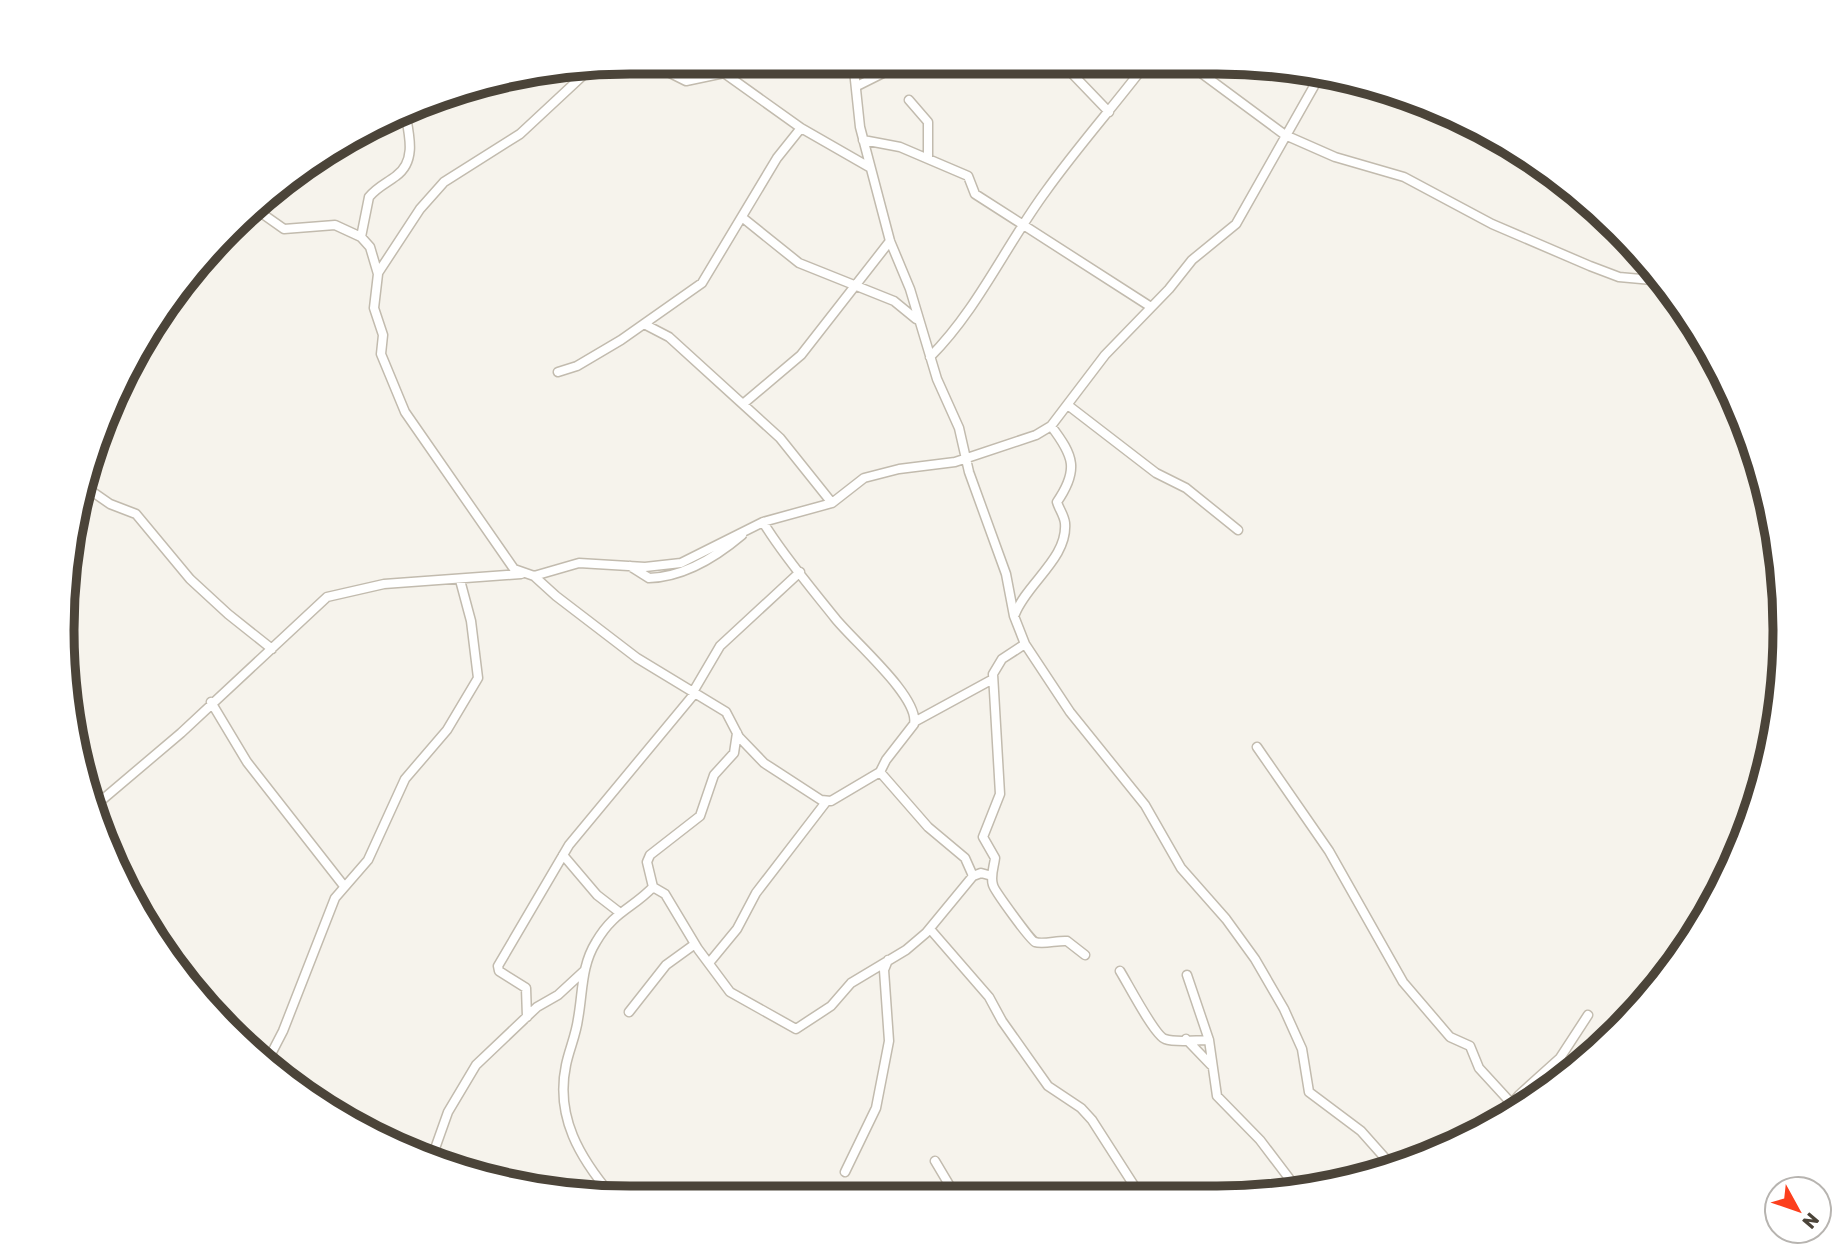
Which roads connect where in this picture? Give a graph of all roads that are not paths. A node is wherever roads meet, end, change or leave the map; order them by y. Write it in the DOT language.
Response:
graph roads {
  1 [pos="672,74"];
  2 [pos="719,74"];
  3 [pos="725,74"];
  4 [pos="855,74"];
  5 [pos="881,74"];
  6 [pos="1072,74"];
  7 [pos="1138,74"];
  8 [pos="1203,74"];
  9 [pos="584,76"];
  10 [pos="1316,82"];
  11 [pos="857,86"];
  12 [pos="909,100"];
  13 [pos="1109,112"];
  14 [pos="406,121"];
  15 [pos="801,128"];
  16 [pos="1285,135"];
  17 [pos="863,140"];
  18 [pos="928,158"];
  19 [pos="869,167"];
  20 [pos="260,213"];
  21 [pos="743,218"];
  22 [pos="1023,225"];
  23 [pos="361,237"];
  24 [pos="890,241"];
  25 [pos="378,274"];
  26 [pos="1650,280"];
  27 [pos="859,285"];
  28 [pos="1151,307"];
  29 [pos="918,320"];
  30 [pos="644,324"];
  31 [pos="930,357"];
  32 [pos="558,372"];
  33 [pos="743,404"];
  34 [pos="1069,406"];
  35 [pos="1051,426"];
  36 [pos="965,459"];
  37 [pos="91,491"];
  38 [pos="832,503"];
  39 [pos="763,522"];
  40 [pos="1238,530"];
  41 [pos="800,572"];
  42 [pos="521,573"];
  43 [pos="534,576"];
  44 [pos="460,580"];
  45 [pos="1014,616"];
  46 [pos="1025,644"];
  47 [pos="272,649"];
  48 [pos="993,680"];
  49 [pos="694,692"];
  50 [pos="211,702"];
  51 [pos="916,721"];
  52 [pos="737,733"];
  53 [pos="1256,747"];
  54 [pos="880,772"];
  55 [pos="101,801"];
  56 [pos="826,802"];
  57 [pos="563,855"];
  58 [pos="973,876"];
  59 [pos="992,876"];
  60 [pos="344,886"];
  61 [pos="653,887"];
  62 [pos="619,912"];
  63 [pos="930,929"];
  64 [pos="695,944"];
  65 [pos="1085,955"];
  66 [pos="888,960"];
  67 [pos="709,962"];
  68 [pos="584,971"];
  69 [pos="1120,971"];
  70 [pos="1187,975"];
  71 [pos="629,1013"];
  72 [pos="1588,1015"];
  73 [pos="527,1017"];
  74 [pos="1186,1040"];
  75 [pos="1209,1040"];
  76 [pos="271,1054"];
  77 [pos="1560,1058"];
  78 [pos="1564,1064"];
  79 [pos="1211,1065"];
  80 [pos="1522,1095"];
  81 [pos="1510,1102"];
  82 [pos="437,1151"];
  83 [pos="1386,1159"];
  84 [pos="935,1161"];
  85 [pos="845,1172"];
  86 [pos="1291,1181"];
  87 [pos="604,1185"];
  88 [pos="950,1186"];
  89 [pos="1134,1186"];
  1 -- 2 [label="street"];
  3 -- 15 [label="street"];
  4 -- 11 [label="street"];
  5 -- 11 [label="street"];
  6 -- 13 [label="street"];
  7 -- 13 [label="street"];
  8 -- 16 [label="street"];
  9 -- 25 [label="street"];
  10 -- 16 [label="street"];
  11 -- 17 [label="street"];
  12 -- 18 [label="street"];
  13 -- 22 [label="street"];
  14 -- 23 [label="street"];
  15 -- 19 [label="street"];
  15 -- 21 [label="street"];
  16 -- 26 [label="street"];
  16 -- 28 [label="street"];
  17 -- 18 [label="street"];
  17 -- 19 [label="street"];
  18 -- 22 [label="street"];
  19 -- 24 [label="street"];
  20 -- 23 [label="street"];
  21 -- 27 [label="street"];
  21 -- 30 [label="street"];
  22 -- 28 [label="street"];
  22 -- 31 [label="street"];
  23 -- 25 [label="street"];
  24 -- 27 [label="street"];
  24 -- 29 [label="street"];
  25 -- 42 [label="street"];
  27 -- 29 [label="street"];
  27 -- 33 [label="street"];
  28 -- 34 [label="street"];
  29 -- 31 [label="street"];
  30 -- 32 [label="street"];
  30 -- 33 [label="street"];
  31 -- 36 [label="street"];
  33 -- 38 [label="street"];
  34 -- 35 [label="street"];
  34 -- 40 [label="street"];
  35 -- 36 [label="street"];
  35 -- 45 [label="street"];
  36 -- 38 [label="street"];
  36 -- 45 [label="street"];
  37 -- 47 [label="street"];
  38 -- 39 [label="street"];
  39 -- 41 [label="street"];
  39 -- 43 [label="street"];
  41 -- 49 [label="street"];
  41 -- 51 [label="street"];
  42 -- 43 [label="street"];
  42 -- 44 [label="street"];
  43 -- 49 [label="street"];
  44 -- 47 [label="street"];
  44 -- 60 [label="street"];
  45 -- 46 [label="street"];
  46 -- 48 [label="street"];
  46 -- 83 [label="street"];
  47 -- 50 [label="street"];
  48 -- 51 [label="street"];
  48 -- 59 [label="street"];
  49 -- 52 [label="street"];
  49 -- 57 [label="street"];
  50 -- 55 [label="street"];
  50 -- 60 [label="street"];
  51 -- 54 [label="street"];
  52 -- 56 [label="street"];
  52 -- 61 [label="street"];
  53 -- 81 [label="street"];
  54 -- 56 [label="street"];
  54 -- 58 [label="street"];
  56 -- 67 [label="street"];
  57 -- 62 [label="street"];
  57 -- 73 [label="street"];
  58 -- 59 [label="street"];
  58 -- 63 [label="street"];
  59 -- 65 [label="street"];
  60 -- 76 [label="street"];
  61 -- 62 [label="street"];
  61 -- 64 [label="street"];
  62 -- 68 [label="street"];
  63 -- 66 [label="street"];
  63 -- 89 [label="street"];
  64 -- 67 [label="street"];
  64 -- 71 [label="street"];
  66 -- 67 [label="street"];
  66 -- 85 [label="street"];
  68 -- 73 [label="street"];
  68 -- 87 [label="street"];
  69 -- 74 [label="street"];
  70 -- 75 [label="street"];
  72 -- 77 [label="street"];
  73 -- 82 [label="street"];
  74 -- 75 [label="street"];
  74 -- 79 [label="street"];
  75 -- 79 [label="street"];
  77 -- 78 [label="street"];
  77 -- 80 [label="street"];
  79 -- 86 [label="street"];
  84 -- 88 [label="street"];
}
